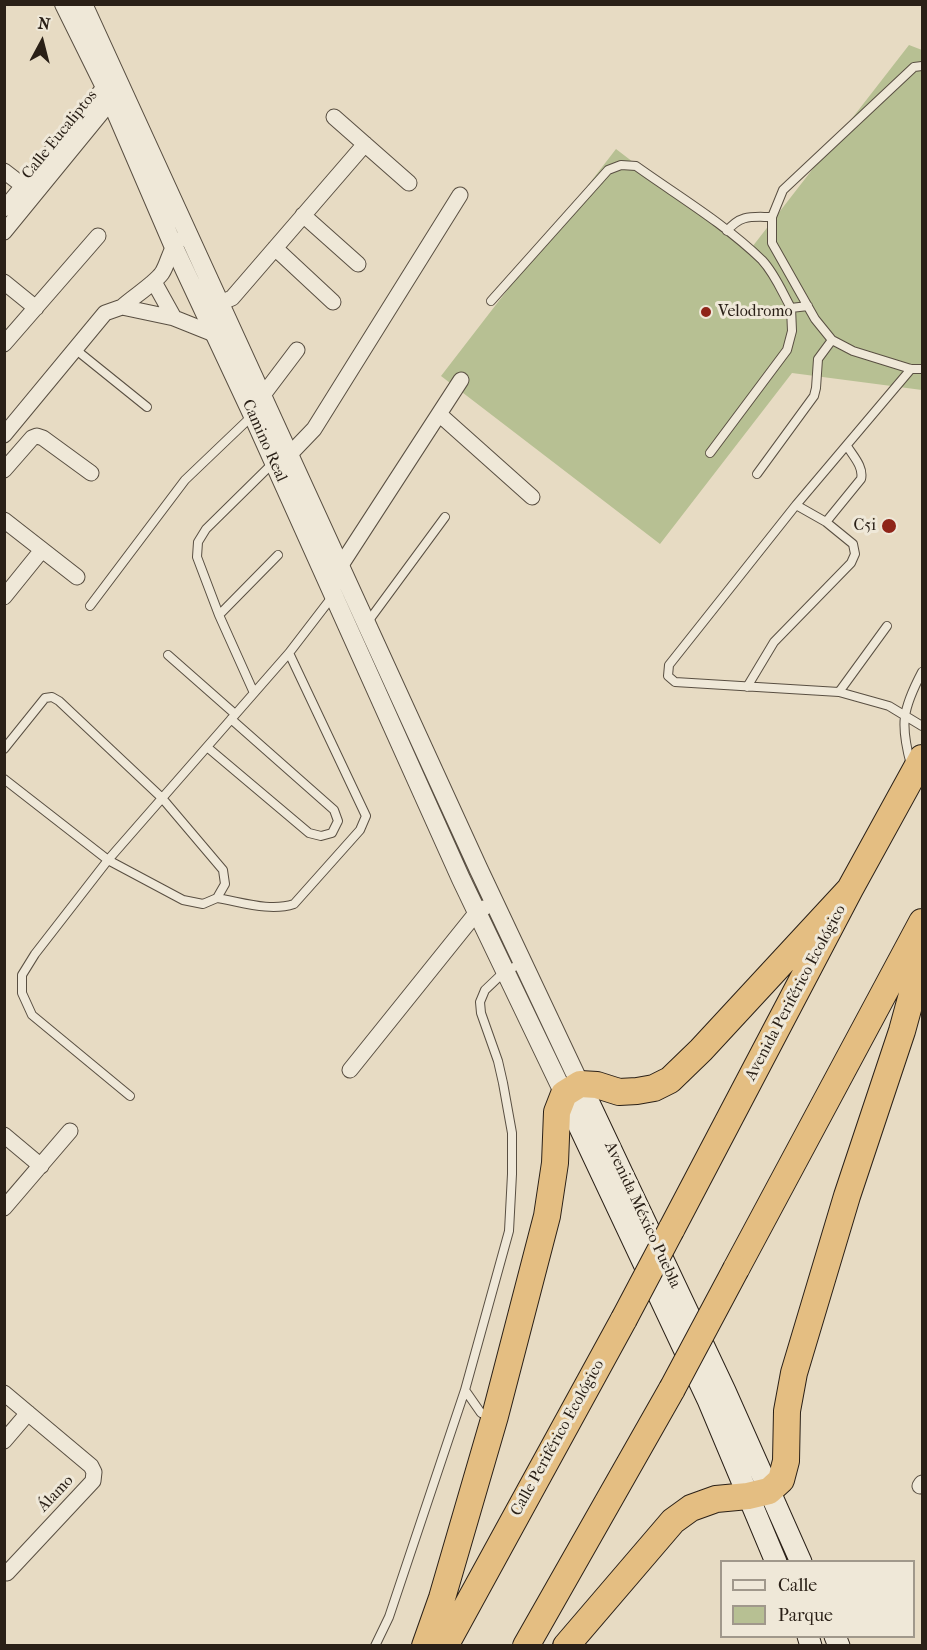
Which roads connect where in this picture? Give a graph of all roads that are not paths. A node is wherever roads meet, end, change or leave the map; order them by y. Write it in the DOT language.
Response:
graph roads {
  1 [pos="64,4"];
  2 [pos="89,8"];
  3 [pos="922,66"];
  4 [pos="113,88"];
  5 [pos="334,117"];
  6 [pos="365,144"];
  7 [pos="4,171"];
  8 [pos="410,183"];
  9 [pos="29,190"];
  10 [pos="460,195"];
  11 [pos="4,209"];
  12 [pos="303,215"];
  13 [pos="772,217"];
  14 [pos="187,231"];
  15 [pos="727,231"];
  16 [pos="4,232"];
  17 [pos="98,236"];
  18 [pos="173,245"];
  19 [pos="275,248"];
  20 [pos="358,264"];
  21 [pos="4,282"];
  22 [pos="154,282"];
  23 [pos="491,301"];
  24 [pos="333,302"];
  25 [pos="220,303"];
  26 [pos="808,306"];
  27 [pos="122,307"];
  28 [pos="36,308"];
  29 [pos="791,308"];
  30 [pos="174,318"];
  31 [pos="214,334"];
  32 [pos="832,340"];
  33 [pos="4,344"];
  34 [pos="75,349"];
  35 [pos="297,350"];
  36 [pos="911,369"];
  37 [pos="922,369"];
  38 [pos="461,380"];
  39 [pos="261,406"];
  40 [pos="147,407"];
  41 [pos="439,414"];
  42 [pos="4,435"];
  43 [pos="847,446"];
  44 [pos="710,453"];
  45 [pos="290,454"];
  46 [pos="273,462"];
  47 [pos="6,469"];
  48 [pos="92,473"];
  49 [pos="757,474"];
  50 [pos="532,496"];
  51 [pos="795,505"];
  52 [pos="445,517"];
  53 [pos="4,520"];
  54 [pos="826,522"];
  55 [pos="42,550"];
  56 [pos="278,555"];
  57 [pos="341,565"];
  58 [pos="77,577"];
  59 [pos="334,596"];
  60 [pos="4,597"];
  61 [pos="90,606"];
  62 [pos="219,615"];
  63 [pos="367,624"];
  64 [pos="886,626"];
  65 [pos="289,653"];
  66 [pos="168,655"];
  67 [pos="922,672"];
  68 [pos="747,687"];
  69 [pos="839,692"];
  70 [pos="254,693"];
  71 [pos="904,714"];
  72 [pos="233,717"];
  73 [pos="922,726"];
  74 [pos="207,747"];
  75 [pos="4,749"];
  76 [pos="918,766"];
  77 [pos="4,779"];
  78 [pos="162,798"];
  79 [pos="108,860"];
  80 [pos="479,870"];
  81 [pos="462,879"];
  82 [pos="850,889"];
  83 [pos="217,898"];
  84 [pos="495,902"];
  85 [pos="477,912"];
  86 [pos="922,922"];
  87 [pos="922,958"];
  88 [pos="523,963"];
  89 [pos="505,971"];
  90 [pos="350,1070"];
  91 [pos="572,1089"];
  92 [pos="130,1096"];
  93 [pos="70,1131"];
  94 [pos="4,1135"];
  95 [pos="41,1166"];
  96 [pos="4,1208"];
  97 [pos="671,1230"];
  98 [pos="465,1390"];
  99 [pos="4,1393"];
  100 [pos="28,1413"];
  101 [pos="495,1416"];
  102 [pos="4,1441"];
  103 [pos="758,1493"];
  104 [pos="775,1560"];
  105 [pos="800,1560"];
  106 [pos="7,1573"];
  107 [pos="375,1646"];
  108 [pos="425,1646"];
  109 [pos="445,1646"];
  110 [pos="526,1646"];
  111 [pos="567,1646"];
  1 -- 4 [label="street, Camino Real"];
  2 -- 4 [label="street, Camino Real"];
  3 -- 13 [label="lane"];
  4 -- 9 [label="street, Calle Eucaliptos"];
  4 -- 14 [label="street, Camino Real"];
  4 -- 18 [label="street, Camino Real"];
  5 -- 6 [label="street"];
  6 -- 8 [label="street"];
  6 -- 12 [label="street"];
  7 -- 9 [label="street"];
  9 -- 11 [label="street, Calle Eucaliptos"];
  9 -- 16 [label="street, Calle Eucaliptos"];
  10 -- 45 [label="street"];
  12 -- 19 [label="street"];
  12 -- 20 [label="street"];
  13 -- 15 [label="lane"];
  13 -- 26 [label="lane"];
  14 -- 18 [label="street"];
  14 -- 25 [label="street, Camino Real"];
  15 -- 23 [label="lane"];
  15 -- 29 [label="lane"];
  17 -- 28 [label="street"];
  18 -- 22 [label="street"];
  18 -- 31 [label="street, Camino Real"];
  19 -- 24 [label="street"];
  19 -- 25 [label="street"];
  21 -- 28 [label="street"];
  22 -- 27 [label="street"];
  22 -- 30 [label="street"];
  25 -- 39 [label="street, Camino Real"];
  26 -- 29 [label="lane"];
  26 -- 32 [label="lane"];
  27 -- 30 [label="street"];
  27 -- 34 [label="street"];
  28 -- 33 [label="street"];
  29 -- 44 [label="lane"];
  30 -- 31 [label="street"];
  31 -- 39 [label="street, Camino Real"];
  32 -- 36 [label="lane"];
  32 -- 49 [label="lane"];
  34 -- 40 [label="lane"];
  34 -- 42 [label="street"];
  35 -- 39 [label="street"];
  36 -- 37 [label="lane"];
  36 -- 43 [label="lane"];
  38 -- 41 [label="street"];
  39 -- 45 [label="street, Camino Real"];
  39 -- 46 [label="street, Camino Real"];
  39 -- 61 [label="lane"];
  41 -- 50 [label="street"];
  41 -- 57 [label="street"];
  43 -- 51 [label="lane"];
  43 -- 54 [label="lane"];
  45 -- 46 [label="street"];
  45 -- 57 [label="street, Camino Real"];
  46 -- 59 [label="street, Camino Real"];
  46 -- 62 [label="lane"];
  47 -- 48 [label="street"];
  51 -- 54 [label="lane"];
  51 -- 68 [label="lane"];
  52 -- 63 [label="lane"];
  53 -- 55 [label="street"];
  54 -- 68 [label="lane"];
  55 -- 58 [label="street"];
  55 -- 60 [label="street"];
  56 -- 62 [label="lane"];
  57 -- 63 [label="street, Camino Real"];
  59 -- 65 [label="lane"];
  59 -- 81 [label="street, Camino Real"];
  62 -- 70 [label="lane"];
  63 -- 80 [label="street, Camino Real"];
  64 -- 69 [label="lane"];
  65 -- 70 [label="lane"];
  65 -- 83 [label="lane"];
  66 -- 72 [label="lane"];
  67 -- 71 [label="lane"];
  68 -- 69 [label="lane"];
  69 -- 71 [label="lane"];
  70 -- 72 [label="lane"];
  71 -- 73 [label="lane"];
  71 -- 76 [label="lane"];
  72 -- 74 [label="lane"];
  72 -- 74 [label="lane"];
  74 -- 78 [label="lane"];
  75 -- 78 [label="lane"];
  76 -- 82 [label="highway, Avenida Periférico Ecológico"];
  77 -- 79 [label="lane"];
  78 -- 79 [label="lane"];
  78 -- 83 [label="lane"];
  79 -- 83 [label="lane"];
  79 -- 92 [label="lane"];
  80 -- 84 [label="street, Avenida México Puebla"];
  81 -- 85 [label="street, Avenida México Puebla"];
  82 -- 91 [label="highway"];
  82 -- 97 [label="highway, Avenida Periférico Ecológico"];
  84 -- 85 [label="street"];
  84 -- 88 [label="street, Avenida México Puebla"];
  85 -- 89 [label="street, Avenida México Puebla"];
  85 -- 90 [label="street"];
  86 -- 110 [label="highway, bridge"];
  87 -- 103 [label="highway"];
  88 -- 89 [label="lane"];
  88 -- 91 [label="street, Avenida México Puebla"];
  89 -- 91 [label="street, Avenida México Puebla"];
  89 -- 98 [label="lane"];
  91 -- 101 [label="highway"];
  91 -- 103 [label="main road, Avenida México Puebla"];
  93 -- 95 [label="street"];
  94 -- 95 [label="street"];
  95 -- 96 [label="street"];
  97 -- 109 [label="highway, Calle Periférico Ecológico, bridge"];
  98 -- 101 [label="lane"];
  98 -- 107 [label="lane"];
  99 -- 100 [label="street, Álamo"];
  100 -- 102 [label="street"];
  100 -- 106 [label="street, Álamo"];
  101 -- 108 [label="highway"];
  103 -- 104 [label="main road, Avenida México Puebla"];
  103 -- 105 [label="main road, Avenida México Puebla"];
  103 -- 111 [label="highway"];
}
